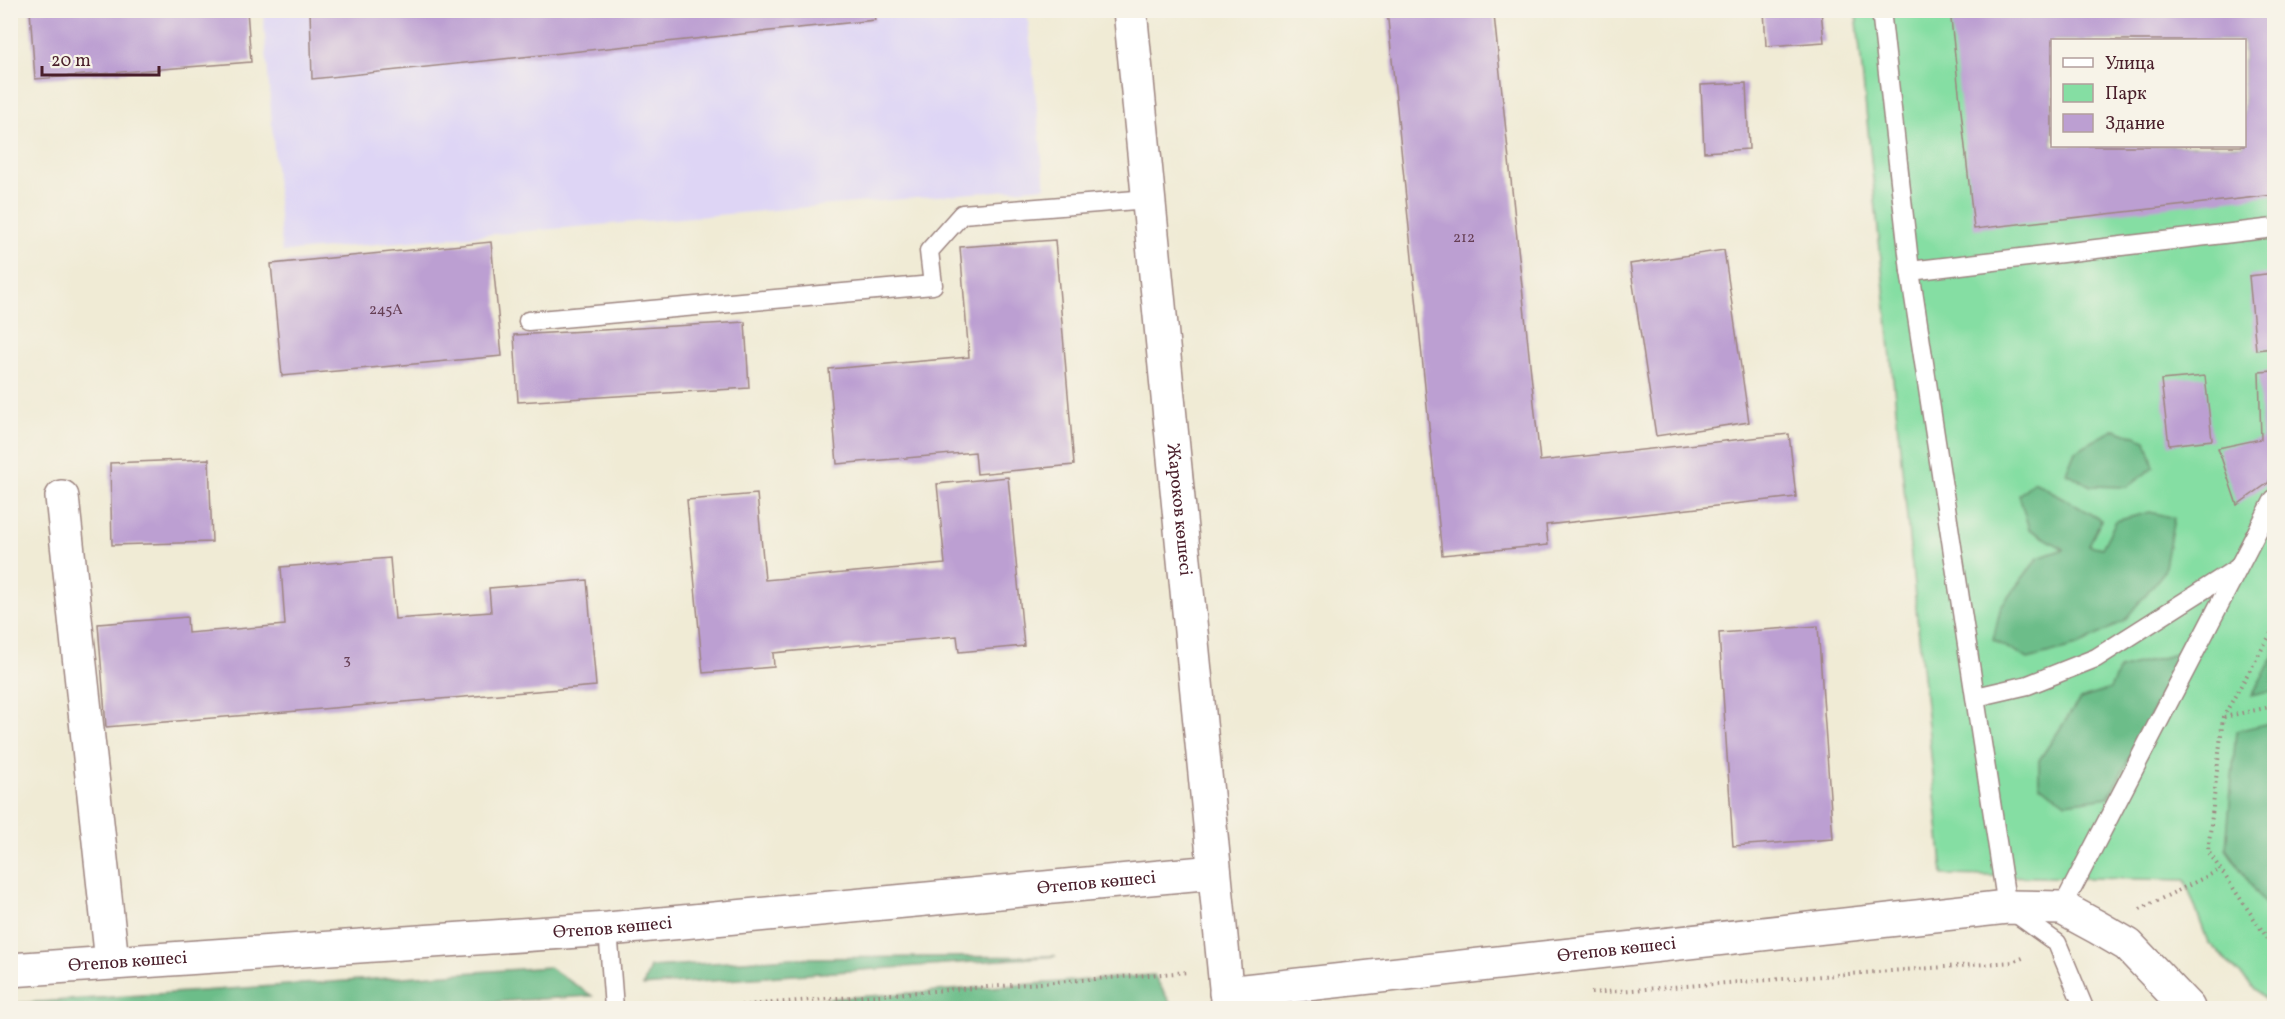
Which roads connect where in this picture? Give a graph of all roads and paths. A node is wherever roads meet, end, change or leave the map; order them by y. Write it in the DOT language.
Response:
graph roads {
  1 [pos="1130,10"];
  2 [pos="1881,10"];
  3 [pos="1148,199"];
  4 [pos="2274,228"];
  5 [pos="1910,271"];
  6 [pos="528,321"];
  7 [pos="62,497"];
  8 [pos="2274,499"];
  9 [pos="2238,568"];
  10 [pos="2274,628"];
  11 [pos="1976,696"];
  12 [pos="2274,706"];
  13 [pos="2223,717"];
  14 [pos="2220,870"];
  15 [pos="1214,872"];
  16 [pos="2007,906"];
  17 [pos="2146,906"];
  18 [pos="2062,908"];
  19 [pos="608,928"];
  20 [pos="2274,948"];
  21 [pos="112,962"];
  22 [pos="2013,962"];
  23 [pos="10,970"];
  24 [pos="1171,973"];
  25 [pos="1586,993"];
  26 [pos="1227,1001"];
  27 [pos="614,1008"];
  28 [pos="705,1008"];
  29 [pos="2084,1008"];
  30 [pos="2188,1008"];
  1 -- 3 [label="street, Жароков көшесі"];
  2 -- 5 [label="lane"];
  3 -- 6 [label="lane"];
  3 -- 15 [label="street, Жароков көшесі"];
  4 -- 5 [label="lane"];
  5 -- 11 [label="lane"];
  7 -- 21 [label="street"];
  8 -- 9 [label="lane"];
  9 -- 11 [label="lane"];
  9 -- 18 [label="lane"];
  10 -- 13 [label="path"];
  11 -- 16 [label="lane"];
  12 -- 13 [label="path"];
  13 -- 14 [label="path"];
  14 -- 17 [label="path"];
  14 -- 20 [label="path"];
  15 -- 19 [label="street, Өтепов көшесі"];
  15 -- 26 [label="street, Жароков көшесі"];
  16 -- 18 [label="street, Өтепов көшесі"];
  16 -- 26 [label="street, Өтепов көшесі"];
  16 -- 29 [label="lane"];
  18 -- 30 [label="street"];
  19 -- 21 [label="street, Өтепов көшесі"];
  19 -- 27 [label="lane"];
  21 -- 23 [label="street, Өтепов көшесі"];
  22 -- 25 [label="path"];
  24 -- 28 [label="path"];
}
